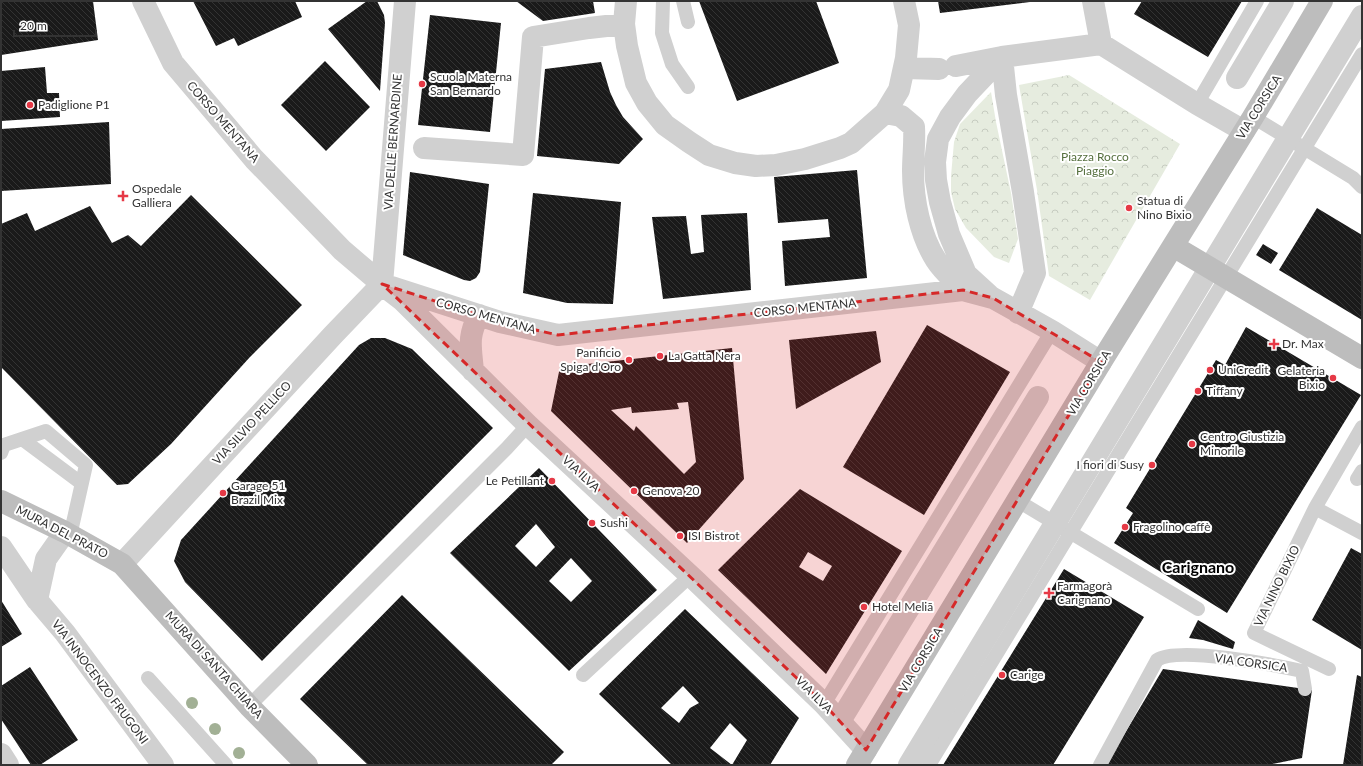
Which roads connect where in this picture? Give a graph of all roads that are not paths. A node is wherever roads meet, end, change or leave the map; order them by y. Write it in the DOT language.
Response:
graph roads {
  1 [pos="143,1"];
  2 [pos="405,1"];
  3 [pos="626,1"];
  4 [pos="663,1"];
  5 [pos="683,1"];
  6 [pos="904,1"];
  7 [pos="1093,1"];
  8 [pos="1257,1"];
  9 [pos="1283,1"];
  10 [pos="1322,1"];
  11 [pos="1362,16"];
  12 [pos="688,22"];
  13 [pos="624,24"];
  14 [pos="1101,44"];
  15 [pos="1362,54"];
  16 [pos="1002,57"];
  17 [pos="905,68"];
  18 [pos="1237,78"];
  19 [pos="688,87"];
  20 [pos="1197,104"];
  21 [pos="885,113"];
  22 [pos="1248,124"];
  23 [pos="1296,143"];
  24 [pos="424,148"];
  25 [pos="1362,187"];
  26 [pos="1173,246"];
  27 [pos="1218,273"];
  28 [pos="382,284"];
  29 [pos="963,290"];
  30 [pos="993,298"];
  31 [pos="1018,313"];
  32 [pos="479,315"];
  33 [pos="1052,332"];
  34 [pos="1362,358"];
  35 [pos="1101,362"];
  36 [pos="473,371"];
  37 [pos="1038,397"];
  38 [pos="528,425"];
  39 [pos="1362,426"];
  40 [pos="22,439"];
  41 [pos="1,453"];
  42 [pos="81,483"];
  43 [pos="1,501"];
  44 [pos="1018,501"];
  45 [pos="1316,508"];
  46 [pos="1063,528"];
  47 [pos="1362,533"];
  48 [pos="67,534"];
  49 [pos="1,547"];
  50 [pos="122,564"];
  51 [pos="690,576"];
  52 [pos="37,600"];
  53 [pos="1198,609"];
  54 [pos="1329,669"];
  55 [pos="583,675"];
  56 [pos="148,678"];
  57 [pos="1305,689"];
  58 [pos="824,704"];
  59 [pos="249,706"];
  60 [pos="840,721"];
  61 [pos="1,754"];
  62 [pos="862,757"];
  63 [pos="8,765"];
  64 [pos="163,765"];
  65 [pos="226,765"];
  66 [pos="307,765"];
  67 [pos="909,765"];
  68 [pos="929,765"];
  69 [pos="1100,765"];
  1 -- 28 [label="street, CORSO MENTANA"];
  2 -- 28 [label="street, VIA DELLE BERNARDINE"];
  3 -- 13 [label="street"];
  4 -- 19 [label="lane"];
  5 -- 12 [label="lane"];
  6 -- 17 [label="street"];
  7 -- 14 [label="street"];
  8 -- 20 [label="lane"];
  9 -- 18 [label="street"];
  10 -- 22 [label="street, VIA CORSICA"];
  11 -- 23 [label="street"];
  13 -- 21 [label="street"];
  13 -- 24 [label="street"];
  14 -- 16 [label="street"];
  14 -- 20 [label="street"];
  15 -- 23 [label="lane"];
  16 -- 17 [label="street"];
  16 -- 30 [label="street"];
  16 -- 31 [label="street"];
  17 -- 21 [label="street"];
  20 -- 22 [label="street"];
  21 -- 29 [label="street"];
  22 -- 23 [label="lane"];
  22 -- 26 [label="street, VIA CORSICA"];
  23 -- 25 [label="lane"];
  23 -- 27 [label="street"];
  26 -- 27 [label="street"];
  26 -- 35 [label="street, VIA CORSICA"];
  27 -- 34 [label="street"];
  27 -- 46 [label="street"];
  28 -- 32 [label="street, CORSO MENTANA"];
  28 -- 36 [label="street, VIA ILVA"];
  28 -- 50 [label="street, VIA SILVIO PELLICO"];
  29 -- 30 [label="street"];
  29 -- 32 [label="street, CORSO MENTANA"];
  30 -- 31 [label="street"];
  31 -- 33 [label="street"];
  32 -- 36 [label="street"];
  33 -- 35 [label="street"];
  33 -- 58 [label="lane"];
  35 -- 44 [label="street, VIA CORSICA"];
  36 -- 38 [label="street, VIA ILVA"];
  37 -- 60 [label="street"];
  38 -- 51 [label="street, VIA ILVA"];
  38 -- 59 [label="lane"];
  39 -- 45 [label="lane, VIA NINO BIXIO"];
  40 -- 41 [label="lane"];
  40 -- 42 [label="lane"];
  40 -- 42 [label="lane"];
  42 -- 48 [label="lane"];
  43 -- 48 [label="street, MURA DEL PRATO"];
  44 -- 46 [label="lane"];
  44 -- 62 [label="street, VIA CORSICA"];
  45 -- 47 [label="lane"];
  45 -- 54 [label="lane, VIA NINO BIXIO"];
  46 -- 53 [label="lane"];
  46 -- 67 [label="street"];
  46 -- 68 [label="lane"];
  48 -- 50 [label="street, MURA DEL PRATO"];
  48 -- 52 [label="street"];
  49 -- 52 [label="street, VIA INNOCENZO FRUGONI"];
  50 -- 59 [label="street, MURA DI SANTA CHIARA"];
  51 -- 55 [label="lane"];
  51 -- 58 [label="street, VIA ILVA"];
  52 -- 64 [label="street, VIA INNOCENZO FRUGONI"];
  56 -- 65 [label="lane"];
  57 -- 69 [label="lane, VIA CORSICA"];
  58 -- 60 [label="street, VIA ILVA"];
  59 -- 66 [label="street, MURA DI SANTA CHIARA"];
  60 -- 62 [label="street, VIA ILVA"];
  61 -- 63 [label="street"];
}
